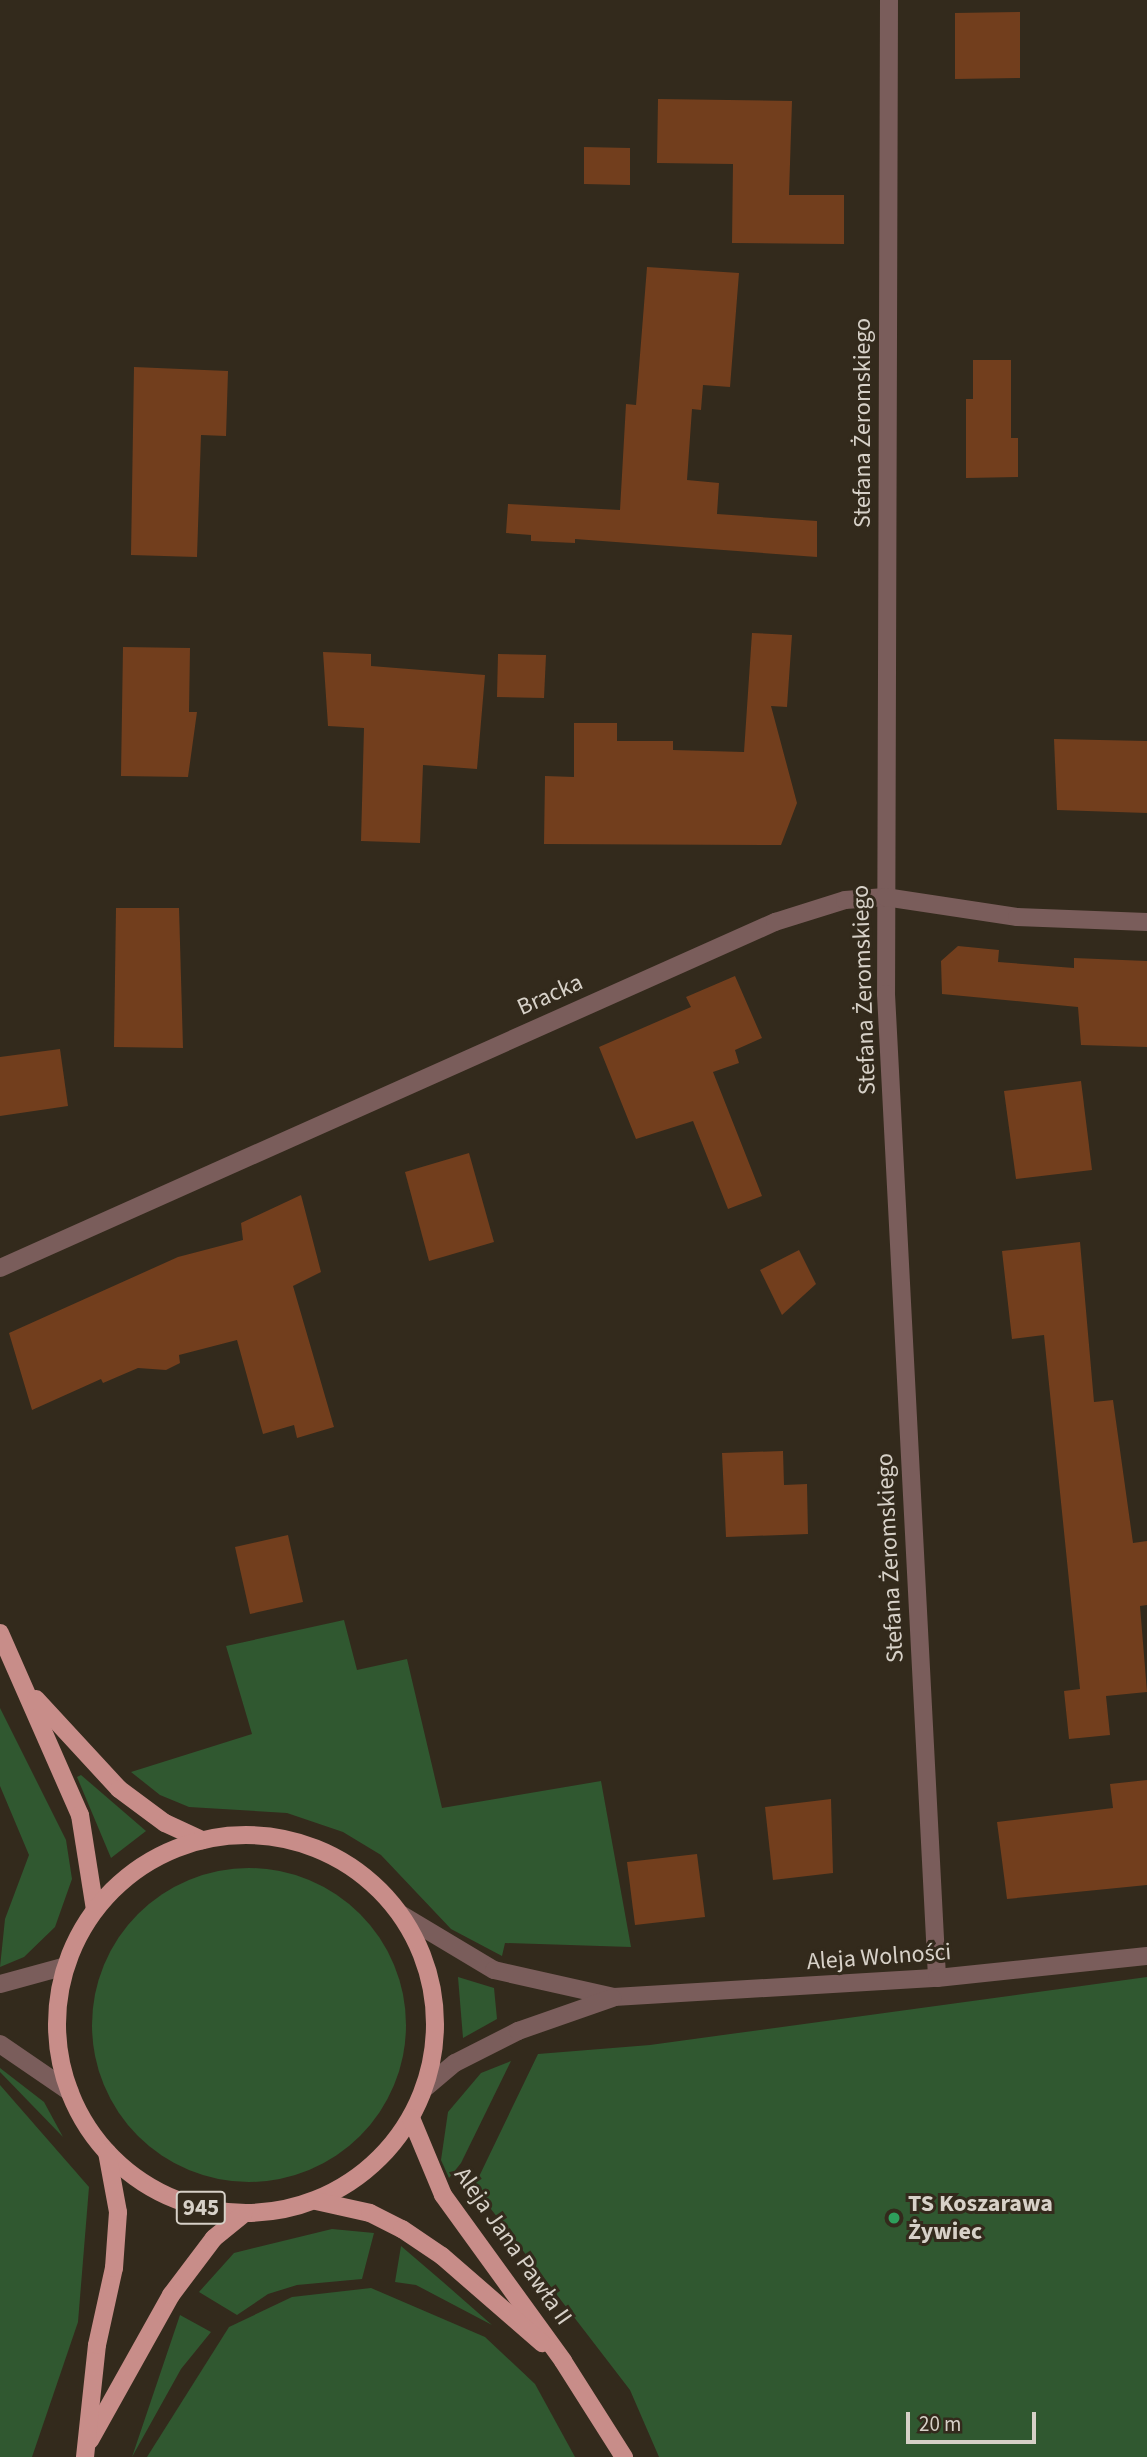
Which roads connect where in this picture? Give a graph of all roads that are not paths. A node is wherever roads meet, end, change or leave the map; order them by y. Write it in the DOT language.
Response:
graph roads {
  1 [pos="889,0"];
  2 [pos="885,897"];
  3 [pos="1147,922"];
  4 [pos="0,1268"];
  5 [pos="0,1633"];
  6 [pos="28,1690"];
  7 [pos="202,1840"];
  8 [pos="95,1910"];
  9 [pos="402,1915"];
  10 [pos="1147,1956"];
  11 [pos="66,1966"];
  12 [pos="937,1979"];
  13 [pos="0,1984"];
  14 [pos="614,1997"];
  15 [pos="0,2044"];
  16 [pos="425,2088"];
  17 [pos="70,2092"];
  18 [pos="411,2118"];
  19 [pos="107,2152"];
  20 [pos="316,2201"];
  21 [pos="244,2214"];
  22 [pos="563,2361"];
  23 [pos="86,2451"];
  24 [pos="624,2457"];
  1 -- 2 [label="street, Stefana Żeromskiego"];
  2 -- 3 [label="street, Bracka"];
  2 -- 4 [label="street, Bracka"];
  2 -- 12 [label="street, Stefana Żeromskiego"];
  5 -- 6 [label="main road"];
  6 -- 7 [label="main road"];
  6 -- 8 [label="main road"];
  7 -- 8 [label="main road, 945"];
  7 -- 9 [label="main road, 945"];
  8 -- 11 [label="main road, 945"];
  9 -- 14 [label="street, Aleja Wolności"];
  9 -- 16 [label="main road, 945"];
  10 -- 12 [label="street, Aleja Wolności"];
  11 -- 13 [label="street"];
  11 -- 17 [label="main road, 945"];
  12 -- 14 [label="street, Aleja Wolności"];
  14 -- 16 [label="street, Aleja Wolności"];
  15 -- 17 [label="street"];
  16 -- 18 [label="main road, 945"];
  17 -- 19 [label="main road, 945"];
  18 -- 20 [label="main road, 945"];
  18 -- 22 [label="main road, Aleja Jana Pawła II / 945"];
  19 -- 21 [label="main road, 945"];
  19 -- 23 [label="main road, 945"];
  20 -- 21 [label="main road, 945"];
  20 -- 22 [label="main road, Aleja Jana Pawła II / 945"];
  21 -- 23 [label="main road, 945"];
  22 -- 24 [label="main road, Aleja Jana Pawła II / 945"];
}
